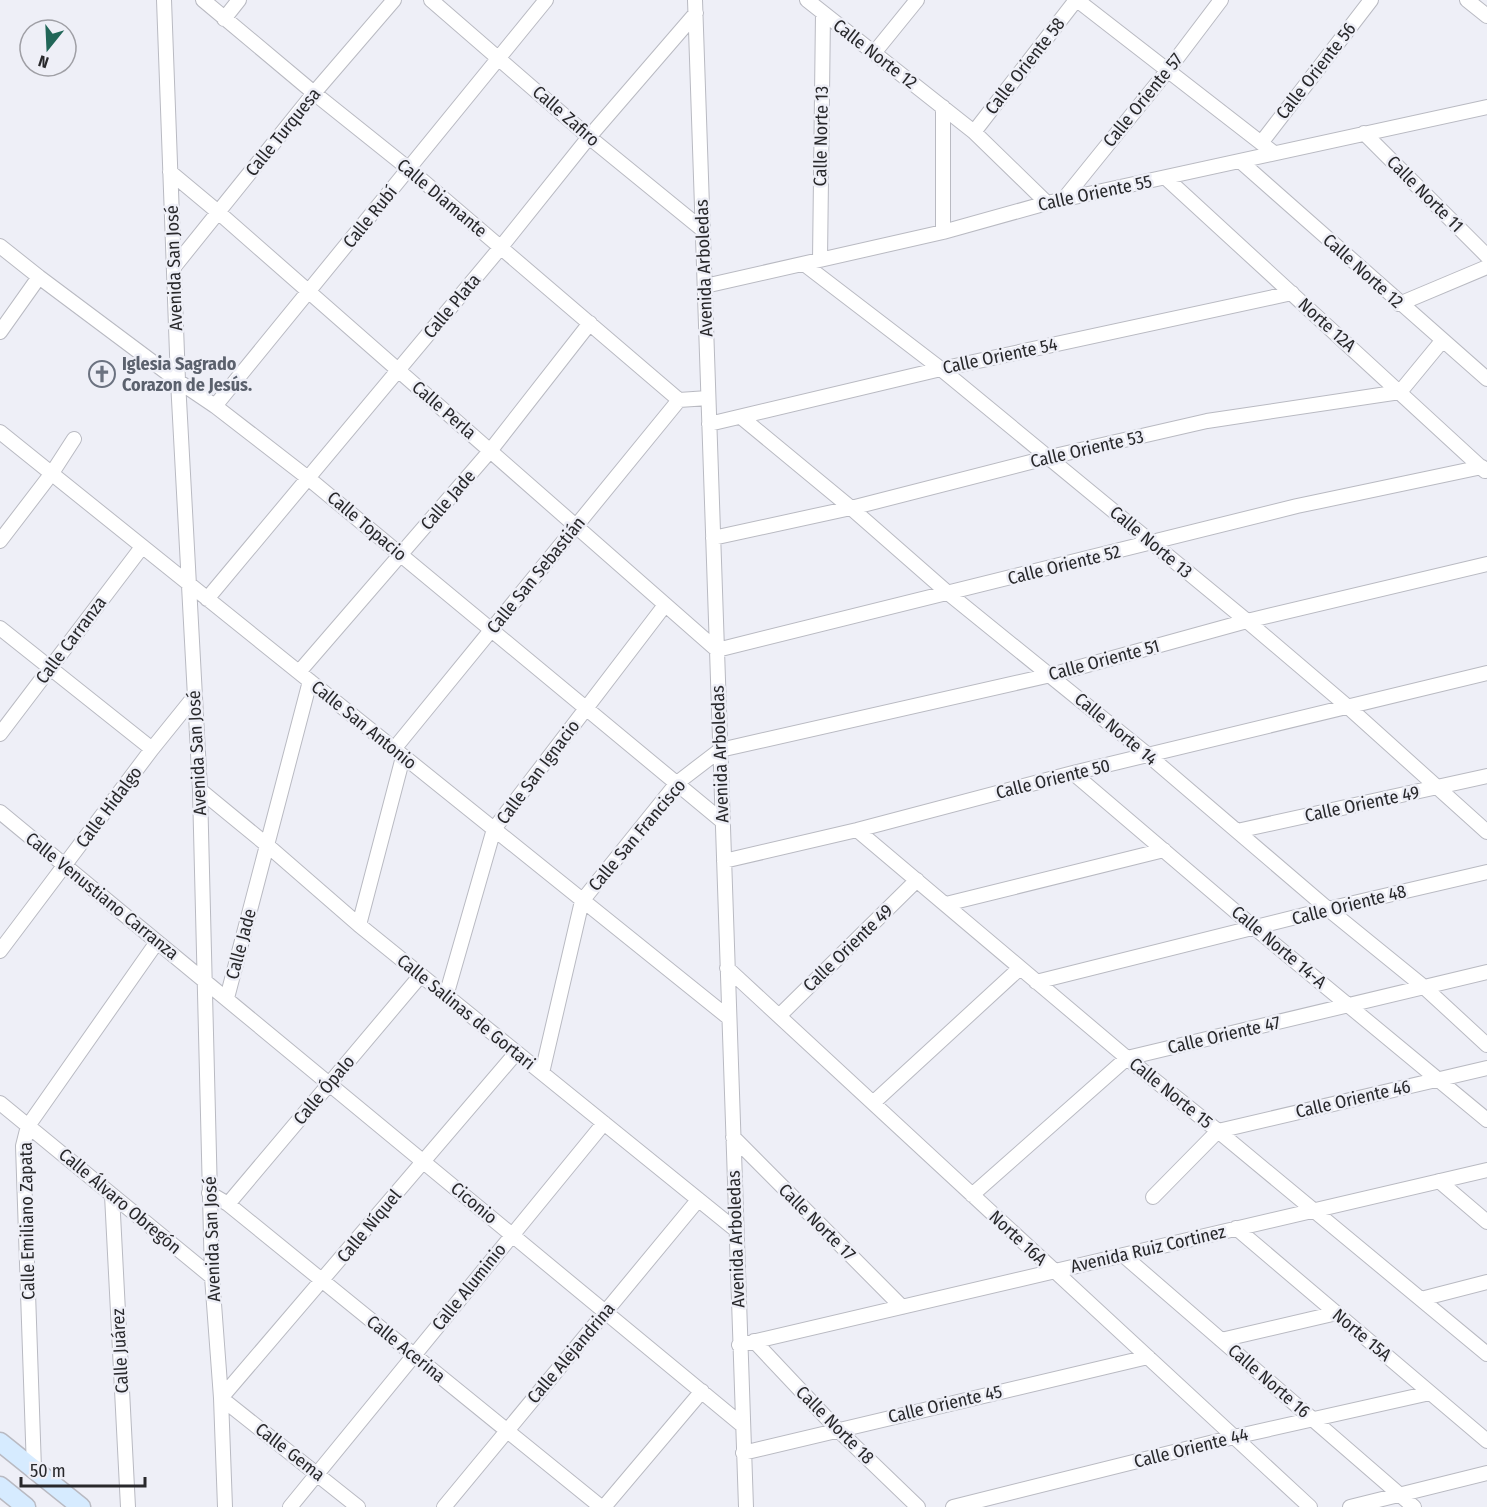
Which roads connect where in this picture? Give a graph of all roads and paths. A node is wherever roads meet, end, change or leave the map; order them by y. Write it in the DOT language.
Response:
graph roads {
  1 [pos="164,0"];
  2 [pos="203,0"];
  3 [pos="239,0"];
  4 [pos="394,0"];
  5 [pos="431,0"];
  6 [pos="546,0"];
  7 [pos="807,0"];
  8 [pos="917,0"];
  9 [pos="1077,0"];
  10 [pos="1221,0"];
  11 [pos="1371,0"];
  12 [pos="1467,0"];
  13 [pos="695,6"];
  14 [pos="823,13"];
  15 [pos="1487,16"];
  16 [pos="224,19"];
  17 [pos="874,53"];
  18 [pos="499,57"];
  19 [pos="1168,70"];
  20 [pos="314,93"];
  21 [pos="942,107"];
  22 [pos="1487,107"];
  23 [pos="974,132"];
  24 [pos="1364,132"];
  25 [pos="589,137"];
  26 [pos="1261,143"];
  27 [pos="1274,153"];
  28 [pos="1240,161"];
  29 [pos="409,169"];
  30 [pos="170,172"];
  31 [pos="1166,178"];
  32 [pos="1063,200"];
  33 [pos="1047,203"];
  34 [pos="218,212"];
  35 [pos="703,230"];
  36 [pos="944,232"];
  37 [pos="0,246"];
  38 [pos="501,247"];
  39 [pos="1487,256"];
  40 [pos="820,260"];
  41 [pos="804,264"];
  42 [pos="174,267"];
  43 [pos="1487,267"];
  44 [pos="39,277"];
  45 [pos="705,286"];
  46 [pos="309,292"];
  47 [pos="1292,293"];
  48 [pos="1400,304"];
  49 [pos="590,323"];
  50 [pos="0,332"];
  51 [pos="1442,341"];
  52 [pos="941,369"];
  53 [pos="398,370"];
  54 [pos="1485,375"];
  55 [pos="178,381"];
  56 [pos="1400,392"];
  57 [pos="708,398"];
  58 [pos="679,400"];
  59 [pos="215,405"];
  60 [pos="741,417"];
  61 [pos="709,424"];
  62 [pos="0,432"];
  63 [pos="74,439"];
  64 [pos="490,451"];
  65 [pos="1050,457"];
  66 [pos="1484,470"];
  67 [pos="51,473"];
  68 [pos="308,478"];
  69 [pos="851,508"];
  70 [pos="575,527"];
  71 [pos="713,538"];
  72 [pos="0,541"];
  73 [pos="1151,543"];
  74 [pos="142,547"];
  75 [pos="401,555"];
  76 [pos="1487,564"];
  77 [pos="190,585"];
  78 [pos="948,593"];
  79 [pos="207,599"];
  80 [pos="665,605"];
  81 [pos="1247,621"];
  82 [pos="0,628"];
  83 [pos="490,631"];
  84 [pos="717,650"];
  85 [pos="50,668"];
  86 [pos="1487,673"];
  87 [pos="1051,675"];
  88 [pos="304,677"];
  89 [pos="194,697"];
  90 [pos="1347,706"];
  91 [pos="586,708"];
  92 [pos="0,734"];
  93 [pos="152,749"];
  94 [pos="720,750"];
  95 [pos="398,753"];
  96 [pos="1148,755"];
  97 [pos="1073,773"];
  98 [pos="1487,776"];
  99 [pos="677,783"];
  100 [pos="1437,788"];
  101 [pos="200,789"];
  102 [pos="0,812"];
  103 [pos="722,821"];
  104 [pos="494,829"];
  105 [pos="857,830"];
  106 [pos="1237,831"];
  107 [pos="1487,832"];
  108 [pos="267,844"];
  109 [pos="1164,850"];
  110 [pos="724,861"];
  111 [pos="64,867"];
  112 [pos="1487,872"];
  113 [pos="917,880"];
  114 [pos="582,901"];
  115 [pos="946,904"];
  116 [pos="1328,909"];
  117 [pos="359,925"];
  118 [pos="1256,929"];
  119 [pos="157,942"];
  120 [pos="0,951"];
  121 [pos="727,968"];
  122 [pos="1020,968"];
  123 [pos="1487,972"];
  124 [pos="421,975"];
  125 [pos="205,980"];
  126 [pos="1036,982"];
  127 [pos="1424,987"];
  128 [pos="446,996"];
  129 [pos="227,998"];
  130 [pos="1350,1006"];
  131 [pos="779,1016"];
  132 [pos="729,1017"];
  133 [pos="1487,1045"];
  134 [pos="516,1053"];
  135 [pos="1127,1058"];
  136 [pos="1487,1068"];
  137 [pos="542,1073"];
  138 [pos="1438,1079"];
  139 [pos="330,1083"];
  140 [pos="0,1103"];
  141 [pos="873,1103"];
  142 [pos="1487,1120"];
  143 [pos="603,1123"];
  144 [pos="28,1126"];
  145 [pos="1218,1131"];
  146 [pos="733,1137"];
  147 [pos="424,1161"];
  148 [pos="1487,1170"];
  149 [pos="1439,1181"];
  150 [pos="209,1193"];
  151 [pos="972,1195"];
  152 [pos="112,1196"];
  153 [pos="1153,1197"];
  154 [pos="698,1200"];
  155 [pos="228,1204"];
  156 [pos="1314,1210"];
  157 [pos="1487,1222"];
  158 [pos="1236,1228"];
  159 [pos="736,1230"];
  160 [pos="512,1234"];
  161 [pos="1123,1255"];
  162 [pos="1054,1271"];
  163 [pos="212,1277"];
  164 [pos="322,1282"];
  165 [pos="1487,1282"];
  166 [pos="1421,1299"];
  167 [pos="902,1307"];
  168 [pos="605,1312"];
  169 [pos="1336,1313"];
  170 [pos="1221,1340"];
  171 [pos="754,1341"];
  172 [pos="739,1345"];
  173 [pos="1487,1354"];
  174 [pos="413,1355"];
  175 [pos="1148,1357"];
  176 [pos="702,1391"];
  177 [pos="1430,1393"];
  178 [pos="221,1398"];
  179 [pos="1313,1419"];
  180 [pos="742,1425"];
  181 [pos="837,1429"];
  182 [pos="507,1431"];
  183 [pos="1234,1437"];
  184 [pos="1487,1441"];
  185 [pos="0,1442"];
  186 [pos="743,1453"];
  187 [pos="34,1469"];
  188 [pos="317,1473"];
  189 [pos="1487,1473"];
  190 [pos="0,1486"];
  191 [pos="1400,1495"];
  192 [pos="26,1507"];
  193 [pos="81,1507"];
  194 [pos="128,1507"];
  195 [pos="225,1507"];
  196 [pos="290,1507"];
  197 [pos="358,1507"];
  198 [pos="444,1507"];
  199 [pos="603,1507"];
  200 [pos="746,1507"];
  201 [pos="918,1507"];
  202 [pos="953,1507"];
  203 [pos="1310,1507"];
  204 [pos="1350,1507"];
  205 [pos="1414,1507"];
  1 -- 30 [label="street, Avenida San José"];
  2 -- 16 [label="street, Calle Diamante"];
  3 -- 16 [label="street"];
  4 -- 20 [label="street, Calle Turquesa"];
  5 -- 18 [label="street, Calle Zafiro"];
  6 -- 18 [label="street, Calle Rubí"];
  7 -- 14 [label="street, Calle Norte 12"];
  8 -- 17 [label="street"];
  9 -- 19 [label="street"];
  9 -- 23 [label="street, Calle Oriente 58"];
  10 -- 19 [label="street, Calle Oriente 57"];
  11 -- 26 [label="street, Calle Oriente 56"];
  12 -- 15 [label="street"];
  13 -- 25 [label="street, Calle Plata"];
  13 -- 35 [label="street, Avenida Arboledas"];
  14 -- 17 [label="street, Calle Norte 12"];
  14 -- 40 [label="street, Calle Norte 13"];
  16 -- 20 [label="street, Calle Diamante"];
  17 -- 21 [label="street, Calle Norte 12"];
  18 -- 25 [label="street, Calle Zafiro"];
  18 -- 29 [label="street, Calle Rubí"];
  19 -- 26 [label="street"];
  19 -- 32 [label="street, Calle Oriente 57"];
  20 -- 29 [label="street, Calle Diamante"];
  20 -- 34 [label="street, Calle Turquesa"];
  21 -- 23 [label="street, Calle Norte 12"];
  21 -- 36 [label="street"];
  22 -- 24 [label="street, Calle Oriente 55"];
  23 -- 33 [label="street, Calle Norte 12"];
  24 -- 27 [label="street, Calle Oriente 55"];
  24 -- 39 [label="street, Calle Norte 11"];
  25 -- 35 [label="street, Calle Zafiro"];
  25 -- 38 [label="street, Calle Plata"];
  26 -- 27 [label="street"];
  27 -- 28 [label="street, Calle Oriente 55"];
  28 -- 31 [label="street, Calle Oriente 55"];
  28 -- 48 [label="street, Calle Norte 12"];
  29 -- 38 [label="street, Calle Diamante"];
  29 -- 46 [label="street, Calle Rubí"];
  30 -- 34 [label="street, Calle Perla"];
  30 -- 42 [label="street, Avenida San José"];
  31 -- 32 [label="street, Calle Oriente 55"];
  31 -- 47 [label="street, Norte 12A"];
  32 -- 33 [label="street, Calle Oriente 55"];
  33 -- 36 [label="street, Calle Oriente 55"];
  34 -- 42 [label="street, Calle Turquesa"];
  34 -- 46 [label="street, Calle Perla"];
  35 -- 45 [label="street, Avenida Arboledas"];
  36 -- 40 [label="street, Calle Oriente 55"];
  37 -- 44 [label="street, Calle Topacio"];
  38 -- 49 [label="street, Calle Diamante"];
  38 -- 53 [label="street, Calle Plata"];
  40 -- 41 [label="street, Calle Oriente 55"];
  41 -- 45 [label="street, Calle Oriente 55"];
  41 -- 52 [label="street, Calle Norte 13"];
  42 -- 55 [label="street, Avenida San José"];
  43 -- 48 [label="street"];
  44 -- 50 [label="street"];
  44 -- 55 [label="street, Calle Topacio"];
  45 -- 57 [label="street, Avenida Arboledas"];
  46 -- 53 [label="street, Calle Perla"];
  46 -- 59 [label="street, Calle Rubí"];
  47 -- 52 [label="street, Calle Oriente 54"];
  47 -- 56 [label="street, Norte 12A"];
  48 -- 51 [label="street, Calle Norte 12"];
  49 -- 58 [label="street, Calle Diamante"];
  49 -- 64 [label="street, Calle Jade"];
  51 -- 54 [label="street, Calle Norte 12"];
  51 -- 56 [label="street"];
  52 -- 60 [label="street, Calle Oriente 54"];
  52 -- 65 [label="street, Calle Norte 13"];
  53 -- 64 [label="street, Calle Perla"];
  53 -- 68 [label="street, Calle Plata"];
  55 -- 59 [label="street, Calle Topacio"];
  55 -- 77 [label="street, Avenida San José"];
  56 -- 65 [label="street, Calle Oriente 53"];
  56 -- 66 [label="street, Norte 12A"];
  57 -- 58 [label="street"];
  57 -- 61 [label="street, Avenida Arboledas"];
  58 -- 70 [label="street, Calle San Sebastián"];
  59 -- 68 [label="street, Calle Topacio"];
  60 -- 61 [label="street, Calle Oriente 54"];
  60 -- 69 [label="street, Calle Norte 14"];
  61 -- 71 [label="street, Avenida Arboledas"];
  62 -- 67 [label="street, Calle San Antonio"];
  63 -- 67 [label="street"];
  64 -- 70 [label="street, Calle Perla"];
  64 -- 75 [label="street, Calle Jade"];
  65 -- 69 [label="street, Calle Oriente 53"];
  65 -- 73 [label="street, Calle Norte 13"];
  66 -- 73 [label="street, Calle Oriente 52"];
  67 -- 72 [label="street"];
  67 -- 74 [label="street, Calle San Antonio"];
  68 -- 75 [label="street, Calle Topacio"];
  68 -- 79 [label="street, Calle Plata"];
  69 -- 71 [label="street, Calle Oriente 53"];
  69 -- 78 [label="street, Calle Norte 14"];
  70 -- 80 [label="street, Calle Perla"];
  70 -- 83 [label="street, Calle San Sebastián"];
  71 -- 84 [label="street, Avenida Arboledas"];
  73 -- 78 [label="street, Calle Oriente 52"];
  73 -- 81 [label="street, Calle Norte 13"];
  74 -- 77 [label="street, Calle San Antonio"];
  74 -- 85 [label="street, Calle Carranza"];
  75 -- 83 [label="street, Calle Topacio"];
  75 -- 88 [label="street, Calle Jade"];
  76 -- 81 [label="street, Calle Oriente 51"];
  77 -- 79 [label="street, Calle San Antonio"];
  77 -- 89 [label="street, Avenida San José"];
  78 -- 84 [label="street, Calle Oriente 52"];
  78 -- 87 [label="street, Calle Norte 14"];
  79 -- 88 [label="street, Calle San Antonio"];
  80 -- 84 [label="street, Calle Perla"];
  80 -- 91 [label="street, Calle San Ignacio"];
  81 -- 87 [label="street, Calle Oriente 51"];
  81 -- 90 [label="street, Calle Norte 13"];
  82 -- 85 [label="street"];
  83 -- 91 [label="street, Calle Topacio"];
  83 -- 95 [label="street, Calle San Sebastián"];
  84 -- 94 [label="street, Avenida Arboledas"];
  85 -- 92 [label="street, Calle Carranza"];
  85 -- 93 [label="street"];
  86 -- 90 [label="street, Calle Oriente 50"];
  87 -- 94 [label="street, Calle Oriente 51"];
  87 -- 96 [label="street, Calle Norte 14"];
  88 -- 95 [label="street, Calle San Antonio"];
  88 -- 108 [label="street, Calle Jade"];
  89 -- 93 [label="street, Calle Hidalgo"];
  89 -- 101 [label="street, Avenida San José"];
  90 -- 96 [label="street, Calle Oriente 50"];
  90 -- 100 [label="street, Calle Norte 13"];
  91 -- 99 [label="street, Calle Topacio"];
  91 -- 104 [label="street, Calle San Ignacio"];
  93 -- 111 [label="street, Calle Hidalgo"];
  94 -- 99 [label="street, Calle San Francisco"];
  94 -- 103 [label="street, Avenida Arboledas"];
  95 -- 104 [label="street, Calle San Antonio"];
  95 -- 117 [label="street, Calle San Sebastián"];
  96 -- 97 [label="street, Calle Oriente 50"];
  96 -- 106 [label="street, Calle Norte 14"];
  97 -- 105 [label="street, Calle Oriente 50"];
  97 -- 109 [label="street, Calle Norte 14-A"];
  98 -- 100 [label="street, Calle Oriente 49"];
  99 -- 103 [label="street, Calle Topacio"];
  99 -- 114 [label="street, Calle San Francisco"];
  100 -- 106 [label="street, Calle Oriente 49"];
  100 -- 107 [label="street, Calle Norte 13"];
  101 -- 108 [label="street, Calle Salinas de Gortari"];
  101 -- 125 [label="street, Avenida San José"];
  102 -- 111 [label="street, Calle Venustiano Carranza"];
  103 -- 110 [label="street, Avenida Arboledas"];
  104 -- 114 [label="street, Calle San Antonio"];
  104 -- 128 [label="street, Calle San Ignacio"];
  105 -- 110 [label="street, Calle Oriente 50"];
  105 -- 113 [label="street, Calle Norte 15"];
  106 -- 116 [label="street, Calle Norte 14"];
  108 -- 117 [label="street, Calle Salinas de Gortari"];
  108 -- 129 [label="street, Calle Jade"];
  109 -- 115 [label="street"];
  109 -- 118 [label="street, Calle Norte 14-A"];
  110 -- 121 [label="street, Avenida Arboledas"];
  111 -- 119 [label="street, Calle Venustiano Carranza"];
  111 -- 120 [label="street, Calle Hidalgo"];
  112 -- 116 [label="street, Calle Oriente 48"];
  113 -- 115 [label="street, Calle Norte 15"];
  113 -- 131 [label="street, Calle Oriente 49"];
  114 -- 132 [label="street, Calle San Antonio"];
  114 -- 137 [label="street, Calle San Francisco"];
  115 -- 122 [label="street, Calle Norte 15"];
  116 -- 118 [label="street, Calle Oriente 48"];
  116 -- 127 [label="street, Calle Norte 14"];
  117 -- 124 [label="street, Calle Salinas de Gortari"];
  118 -- 126 [label="street, Calle Oriente 48"];
  118 -- 130 [label="street, Calle Norte 14-A"];
  119 -- 125 [label="street, Calle Venustiano Carranza"];
  119 -- 144 [label="street, Calle Emiliano Zapata"];
  121 -- 131 [label="street, Norte 16A"];
  121 -- 132 [label="street, Avenida Arboledas"];
  122 -- 126 [label="street, Calle Norte 15"];
  122 -- 141 [label="street"];
  123 -- 127 [label="street, Calle Oriente 47"];
  124 -- 128 [label="street, Calle Salinas de Gortari"];
  124 -- 139 [label="street, Calle Ópalo"];
  125 -- 129 [label="street, Ciconio"];
  125 -- 150 [label="street, Avenida San José"];
  126 -- 135 [label="street, Calle Norte 15"];
  127 -- 130 [label="street, Calle Oriente 47"];
  127 -- 133 [label="street, Calle Norte 14"];
  128 -- 134 [label="street, Calle Salinas de Gortari"];
  129 -- 139 [label="street, Ciconio"];
  130 -- 135 [label="street, Calle Oriente 47"];
  130 -- 138 [label="street, Calle Norte 14-A"];
  131 -- 141 [label="street, Norte 16A"];
  132 -- 146 [label="street, Avenida Arboledas"];
  134 -- 137 [label="street, Calle Salinas de Gortari"];
  134 -- 147 [label="street, Calle Níquel"];
  135 -- 145 [label="street, Calle Norte 15"];
  135 -- 151 [label="street, Calle Oriente 47"];
  136 -- 138 [label="street, Calle Oriente 46"];
  137 -- 143 [label="street, Calle Salinas de Gortari"];
  138 -- 142 [label="street, Calle Norte 14-A"];
  138 -- 145 [label="street, Calle Oriente 46"];
  139 -- 147 [label="street, Ciconio"];
  139 -- 155 [label="street, Calle Ópalo"];
  140 -- 144 [label="street, Calle Álvaro Obregón"];
  141 -- 151 [label="street, Norte 16A"];
  143 -- 154 [label="street, Calle Salinas de Gortari"];
  143 -- 160 [label="street, Calle Aluminio"];
  144 -- 152 [label="street, Calle Álvaro Obregón"];
  144 -- 187 [label="street, Calle Emiliano Zapata"];
  145 -- 153 [label="street"];
  145 -- 156 [label="street, Calle Norte 15"];
  146 -- 159 [label="street, Avenida Arboledas"];
  146 -- 167 [label="street, Calle Norte 17"];
  147 -- 160 [label="street, Ciconio"];
  147 -- 164 [label="street, Calle Níquel"];
  148 -- 149 [label="street, Avenida Ruiz Cortinez"];
  149 -- 156 [label="street, Avenida Ruiz Cortinez"];
  149 -- 157 [label="street"];
  150 -- 155 [label="street, Calle Acerina"];
  150 -- 163 [label="street, Avenida San José"];
  151 -- 162 [label="street, Norte 16A"];
  152 -- 163 [label="street, Calle Álvaro Obregón"];
  152 -- 194 [label="street, Calle Juárez"];
  154 -- 159 [label="street, Calle Salinas de Gortari"];
  154 -- 168 [label="street, Calle Alejandrina"];
  155 -- 164 [label="street, Calle Acerina"];
  156 -- 158 [label="street, Avenida Ruiz Cortinez"];
  156 -- 166 [label="street, Calle Norte 15"];
  158 -- 161 [label="street, Avenida Ruiz Cortinez"];
  158 -- 169 [label="street, Norte 15A"];
  159 -- 172 [label="street, Avenida Arboledas"];
  160 -- 168 [label="street, Ciconio"];
  160 -- 174 [label="street, Calle Aluminio"];
  161 -- 162 [label="street, Avenida Ruiz Cortinez"];
  161 -- 170 [label="street, Calle Norte 16"];
  162 -- 167 [label="street, Avenida Ruiz Cortinez"];
  162 -- 175 [label="street, Norte 16A"];
  163 -- 178 [label="street, Avenida San José"];
  164 -- 174 [label="street, Calle Acerina"];
  164 -- 178 [label="street, Calle Níquel"];
  165 -- 166 [label="street"];
  166 -- 173 [label="street, Calle Norte 15"];
  167 -- 171 [label="street, Avenida Ruiz Cortinez"];
  168 -- 176 [label="street, Ciconio"];
  168 -- 182 [label="street, Calle Alejandrina"];
  169 -- 170 [label="street"];
  169 -- 177 [label="street, Norte 15A"];
  170 -- 179 [label="street, Calle Norte 16"];
  171 -- 172 [label="street, Avenida Ruiz Cortinez"];
  171 -- 181 [label="street, Calle Norte 18"];
  172 -- 180 [label="street, Avenida Arboledas"];
  174 -- 182 [label="street, Calle Acerina"];
  174 -- 188 [label="street, Calle Aluminio"];
  175 -- 181 [label="street, Calle Oriente 45"];
  175 -- 183 [label="street, Norte 16A"];
  176 -- 180 [label="street, Ciconio"];
  176 -- 199 [label="street"];
  177 -- 179 [label="street, Calle Oriente 44"];
  177 -- 184 [label="street, Norte 15A"];
  178 -- 188 [label="street, Calle Gema"];
  178 -- 195 [label="street, Avenida San José"];
  179 -- 183 [label="street, Calle Oriente 44"];
  179 -- 191 [label="street, Calle Norte 16"];
  180 -- 186 [label="street, Avenida Arboledas"];
  181 -- 186 [label="street, Calle Oriente 45"];
  181 -- 201 [label="street, Calle Norte 18"];
  182 -- 198 [label="street, Calle Alejandrina"];
  182 -- 199 [label="street, Calle Acerina"];
  183 -- 202 [label="street, Calle Oriente 44"];
  183 -- 203 [label="street, Norte 16A"];
  185 -- 187 [label="main road"];
  186 -- 200 [label="street, Avenida Arboledas"];
  187 -- 193 [label="main road"];
  188 -- 196 [label="street, Calle Aluminio"];
  188 -- 197 [label="street, Calle Gema"];
  189 -- 191 [label="street"];
  190 -- 192 [label="main road"];
  191 -- 204 [label="street"];
  191 -- 205 [label="street, Calle Norte 16"];
}
